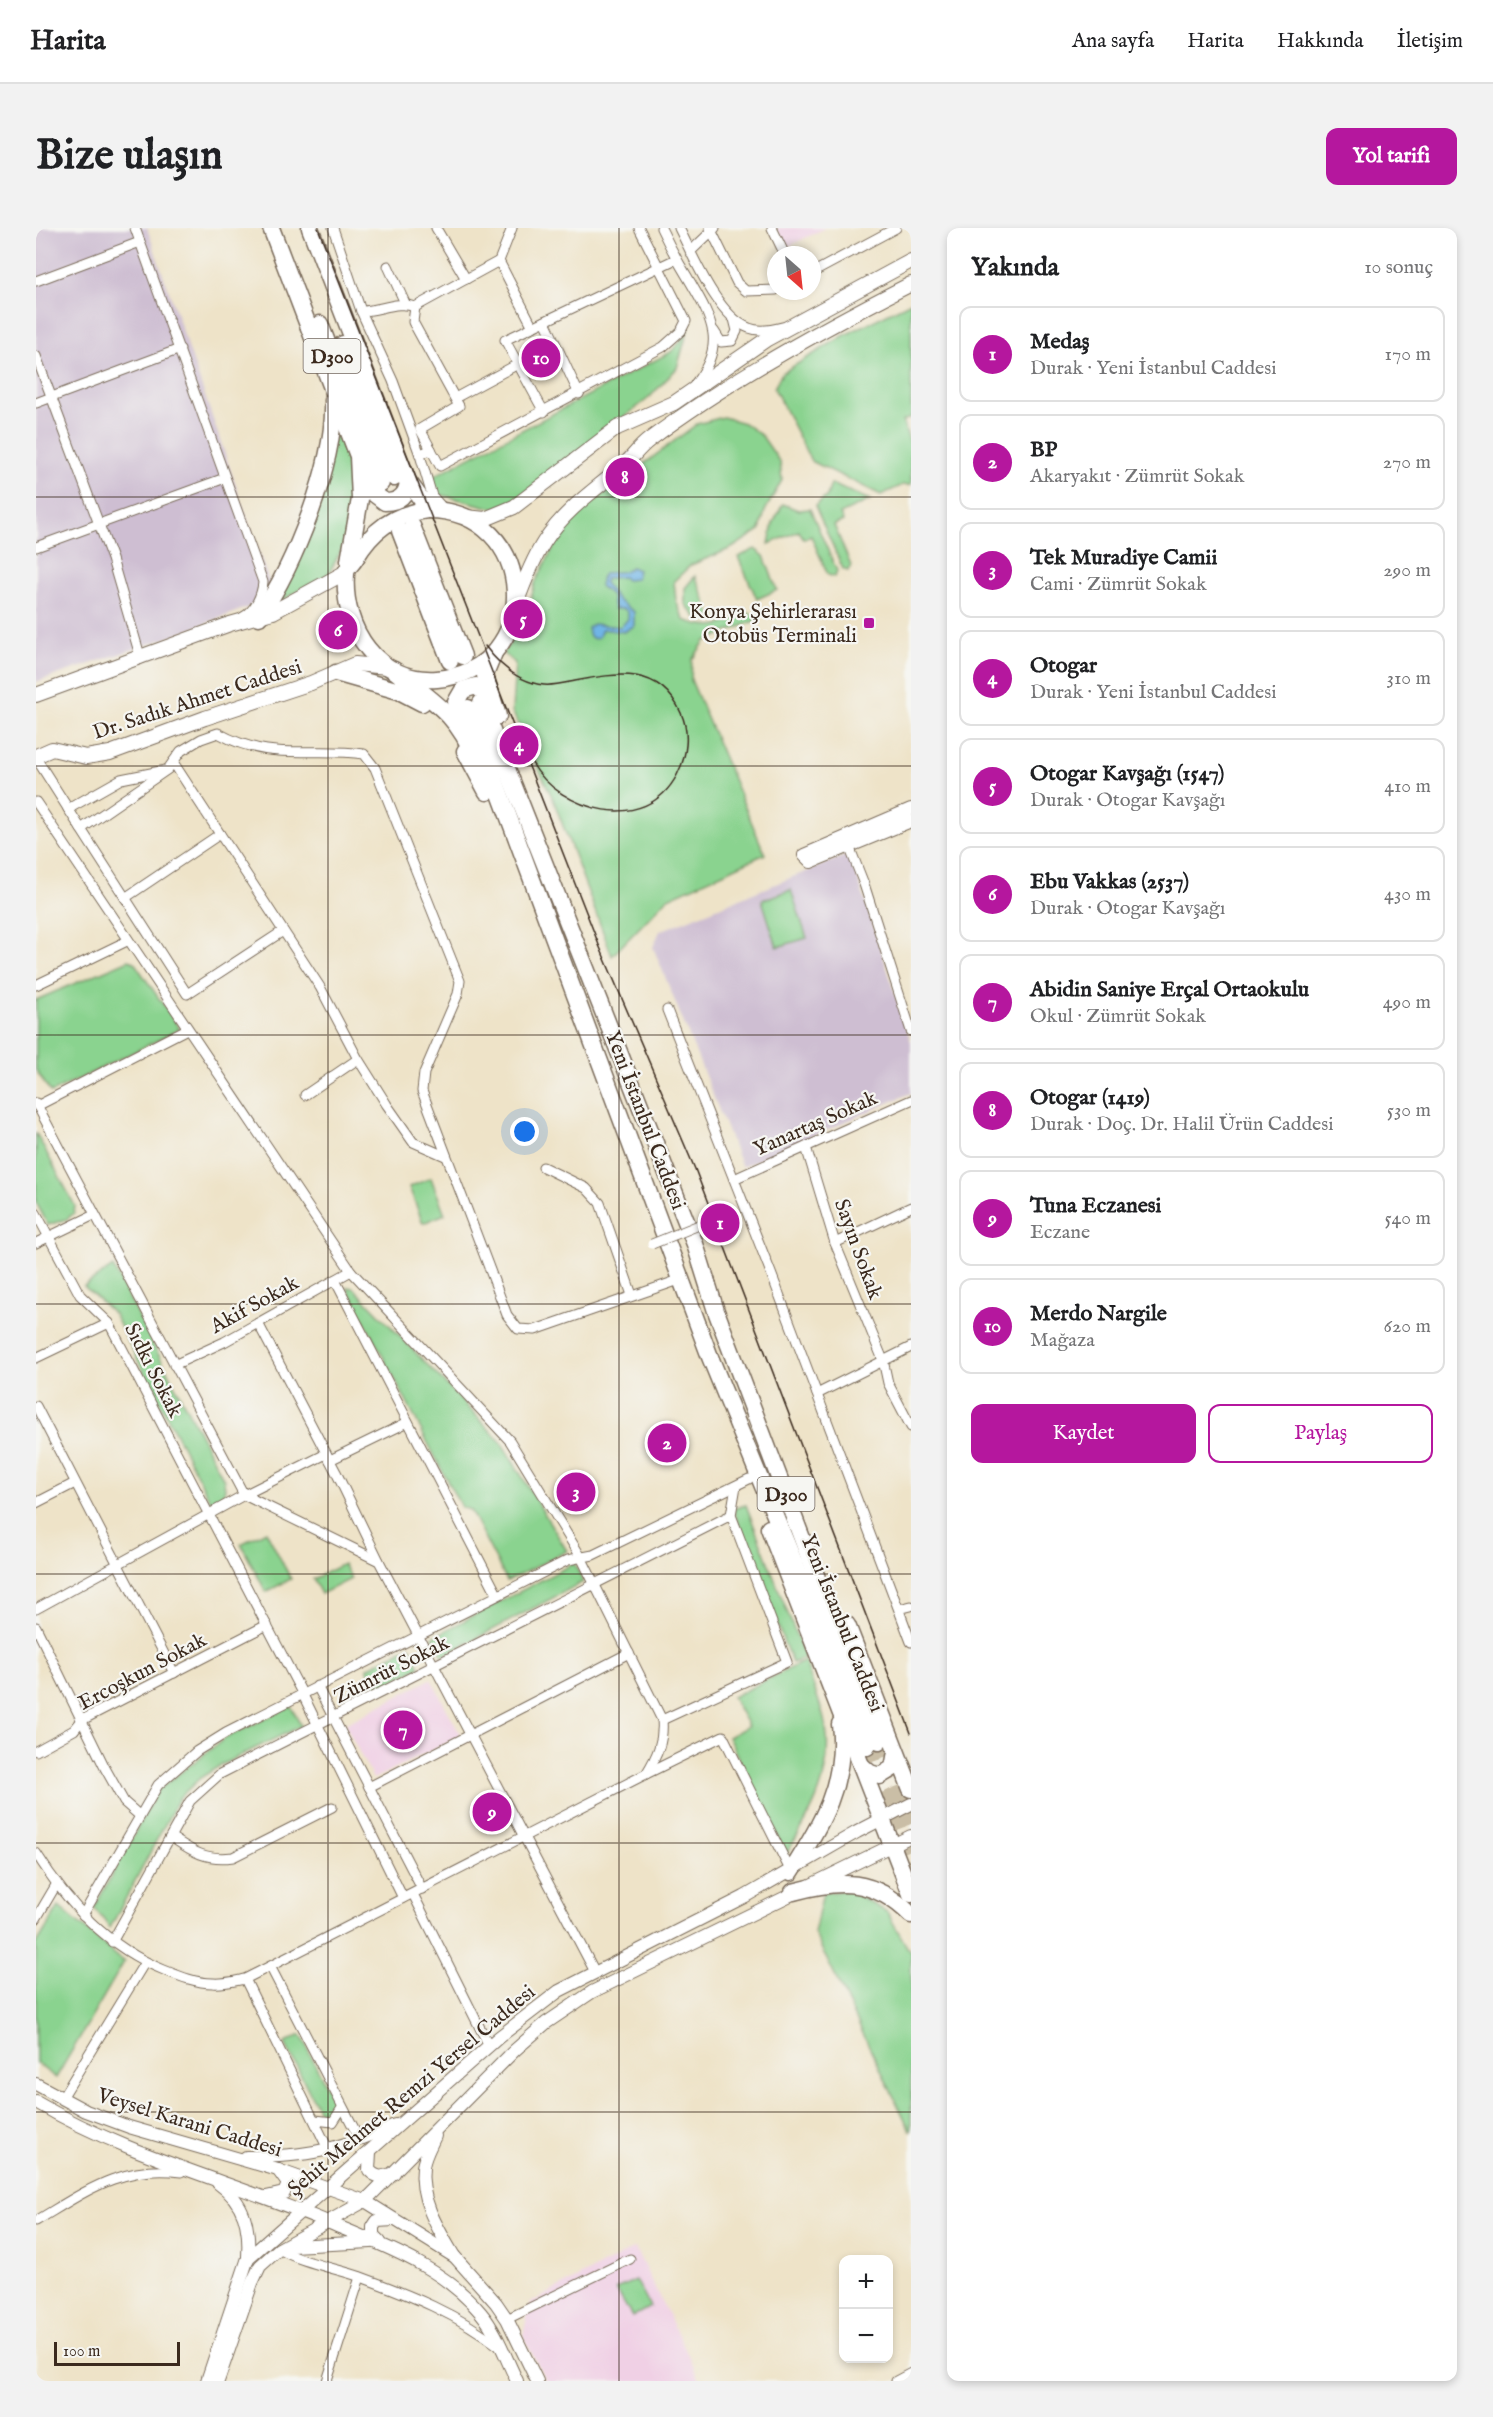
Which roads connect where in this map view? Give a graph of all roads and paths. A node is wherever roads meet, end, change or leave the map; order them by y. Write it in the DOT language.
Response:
graph roads {
  1 [pos="135,228"];
  2 [pos="271,228"];
  3 [pos="282,228"];
  4 [pos="299,228"];
  5 [pos="310,228"];
  6 [pos="333,228"];
  7 [pos="436,228"];
  8 [pos="512,228"];
  9 [pos="639,228"];
  10 [pos="661,228"];
  11 [pos="679,228"];
  12 [pos="772,228"];
  13 [pos="896,228"];
  14 [pos="712,229"];
  15 [pos="141,242"];
  16 [pos="781,246"];
  17 [pos="691,250"];
  18 [pos="676,259"];
  19 [pos="499,261"];
  20 [pos="911,261"];
  21 [pos="387,266"];
  22 [pos="659,268"];
  23 [pos="821,268"];
  24 [pos="911,276"];
  25 [pos="466,279"];
  26 [pos="36,281"];
  27 [pos="907,288"];
  28 [pos="767,290"];
  29 [pos="410,305"];
  30 [pos="361,311"];
  31 [pos="734,319"];
  32 [pos="545,321"];
  33 [pos="713,326"];
  34 [pos="790,326"];
  35 [pos="533,327"];
  36 [pos="180,349"];
  37 [pos="36,356"];
  38 [pos="518,364"];
  39 [pos="332,387"];
  40 [pos="690,391"];
  41 [pos="579,394"];
  42 [pos="51,398"];
  43 [pos="455,398"];
  44 [pos="36,403"];
  45 [pos="544,412"];
  46 [pos="431,449"];
  47 [pos="420,455"];
  48 [pos="358,456"];
  49 [pos="225,478"];
  50 [pos="395,481"];
  51 [pos="443,511"];
  52 [pos="465,517"];
  53 [pos="99,524"];
  54 [pos="406,528"];
  55 [pos="36,547"];
  56 [pos="347,570"];
  57 [pos="515,607"];
  58 [pos="260,617"];
  59 [pos="230,624"];
  60 [pos="495,651"];
  61 [pos="456,658"];
  62 [pos="141,659"];
  63 [pos="391,669"];
  64 [pos="336,673"];
  65 [pos="36,695"];
  66 [pos="480,703"];
  67 [pos="468,740"];
  68 [pos="36,757"];
  69 [pos="171,766"];
  70 [pos="488,792"];
  71 [pos="36,802"];
  72 [pos="68,809"];
  73 [pos="911,809"];
  74 [pos="911,821"];
  75 [pos="81,829"];
  76 [pos="220,834"];
  77 [pos="849,846"];
  78 [pos="125,898"];
  79 [pos="283,931"];
  80 [pos="127,941"];
  81 [pos="36,985"];
  82 [pos="667,1010"];
  83 [pos="187,1029"];
  84 [pos="911,1031"];
  85 [pos="358,1059"];
  86 [pos="305,1095"];
  87 [pos="911,1100"];
  88 [pos="37,1105"];
  89 [pos="631,1143"];
  90 [pos="806,1147"];
  91 [pos="446,1156"];
  92 [pos="543,1167"];
  93 [pos="734,1179"];
  94 [pos="911,1207"];
  95 [pos="36,1214"];
  96 [pos="94,1215"];
  97 [pos="704,1223"];
  98 [pos="48,1237"];
  99 [pos="36,1243"];
  100 [pos="652,1244"];
  101 [pos="835,1244"];
  102 [pos="695,1245"];
  103 [pos="351,1271"];
  104 [pos="682,1279"];
  105 [pos="335,1280"];
  106 [pos="632,1295"];
  107 [pos="109,1323"];
  108 [pos="258,1323"];
  109 [pos="911,1347"];
  110 [pos="710,1357"];
  111 [pos="36,1358"];
  112 [pos="883,1360"];
  113 [pos="174,1365"];
  114 [pos="817,1394"];
  115 [pos="36,1406"];
  116 [pos="907,1411"];
  117 [pos="408,1422"];
  118 [pos="911,1427"];
  119 [pos="328,1457"];
  120 [pos="75,1483"];
  121 [pos="743,1483"];
  122 [pos="244,1495"];
  123 [pos="36,1503"];
  124 [pos="208,1515"];
  125 [pos="731,1515"];
  126 [pos="581,1557"];
  127 [pos="379,1561"];
  128 [pos="117,1564"];
  129 [pos="595,1583"];
  130 [pos="498,1594"];
  131 [pos="911,1606"];
  132 [pos="36,1609"];
  133 [pos="899,1610"];
  134 [pos="267,1625"];
  135 [pos="36,1627"];
  136 [pos="418,1635"];
  137 [pos="911,1642"];
  138 [pos="629,1653"];
  139 [pos="435,1667"];
  140 [pos="174,1672"];
  141 [pos="317,1686"];
  142 [pos="302,1693"];
  143 [pos="838,1705"];
  144 [pos="333,1718"];
  145 [pos="82,1720"];
  146 [pos="662,1720"];
  147 [pos="318,1726"];
  148 [pos="471,1734"];
  149 [pos="36,1751"];
  150 [pos="904,1755"];
  151 [pos="861,1765"];
  152 [pos="646,1774"];
  153 [pos="369,1787"];
  154 [pos="911,1789"];
  155 [pos="911,1804"];
  156 [pos="332,1807"];
  157 [pos="140,1816"];
  158 [pos="882,1819"];
  159 [pos="524,1836"];
  160 [pos="911,1836"];
  161 [pos="171,1837"];
  162 [pos="892,1845"];
  163 [pos="36,1853"];
  164 [pos="822,1853"];
  165 [pos="791,1872"];
  166 [pos="836,1872"];
  167 [pos="56,1885"];
  168 [pos="417,1891"];
  169 [pos="793,1892"];
  170 [pos="911,1894"];
  171 [pos="403,1898"];
  172 [pos="83,1915"];
  173 [pos="911,1915"];
  174 [pos="36,1919"];
  175 [pos="112,1942"];
  176 [pos="145,1962"];
  177 [pos="270,1968"];
  178 [pos="595,1972"];
  179 [pos="245,1979"];
  180 [pos="489,2046"];
  181 [pos="36,2084"];
  182 [pos="62,2098"];
  183 [pos="36,2102"];
  184 [pos="342,2108"];
  185 [pos="315,2120"];
  186 [pos="404,2121"];
  187 [pos="437,2130"];
  188 [pos="360,2140"];
  189 [pos="329,2151"];
  190 [pos="370,2152"];
  191 [pos="234,2157"];
  192 [pos="278,2170"];
  193 [pos="394,2173"];
  194 [pos="208,2175"];
  195 [pos="330,2187"];
  196 [pos="265,2197"];
  197 [pos="365,2201"];
  198 [pos="300,2210"];
  199 [pos="38,2217"];
  200 [pos="395,2220"];
  201 [pos="330,2223"];
  202 [pos="381,2243"];
  203 [pos="279,2249"];
  204 [pos="455,2257"];
  205 [pos="248,2258"];
  206 [pos="630,2259"];
  207 [pos="360,2277"];
  208 [pos="507,2319"];
  209 [pos="501,2349"];
  210 [pos="911,2373"];
  211 [pos="207,2381"];
  212 [pos="218,2381"];
  213 [pos="327,2381"];
  214 [pos="517,2381"];
  215 [pos="537,2381"];
  216 [pos="896,2381"];
  1 -- 15 [label="street"];
  2 -- 39 [label="highway"];
  3 -- 50 [label="highway, D300"];
  4 -- 50 [label="highway"];
  5 -- 50 [label="highway"];
  6 -- 30 [label="street"];
  7 -- 25 [label="street"];
  8 -- 19 [label="street"];
  9 -- 22 [label="street"];
  10 -- 18 [label="street"];
  11 -- 17 [label="street"];
  12 -- 16 [label="street"];
  13 -- 23 [label="street"];
  14 -- 17 [label="street"];
  14 -- 28 [label="street"];
  15 -- 26 [label="street"];
  15 -- 36 [label="street"];
  17 -- 31 [label="street"];
  18 -- 22 [label="street"];
  18 -- 33 [label="street"];
  19 -- 25 [label="street"];
  19 -- 35 [label="street"];
  20 -- 34 [label="main road"];
  21 -- 29 [label="street"];
  22 -- 32 [label="street"];
  22 -- 41 [label="street"];
  24 -- 27 [label="main road"];
  25 -- 29 [label="street"];
  27 -- 57 [label="main road"];
  29 -- 30 [label="street"];
  29 -- 43 [label="street"];
  30 -- 47 [label="street"];
  31 -- 33 [label="street"];
  31 -- 34 [label="street"];
  32 -- 35 [label="street"];
  32 -- 41 [label="street"];
  33 -- 40 [label="street"];
  34 -- 40 [label="main road"];
  35 -- 38 [label="street"];
  36 -- 42 [label="street"];
  36 -- 49 [label="street"];
  37 -- 42 [label="street"];
  38 -- 43 [label="street"];
  38 -- 45 [label="street"];
  39 -- 48 [label="highway"];
  39 -- 58 [label="highway"];
  40 -- 52 [label="main road"];
  41 -- 45 [label="street"];
  42 -- 44 [label="street"];
  42 -- 53 [label="street"];
  43 -- 46 [label="street"];
  45 -- 46 [label="street"];
  46 -- 47 [label="street"];
  47 -- 51 [label="street"];
  48 -- 50 [label="highway"];
  48 -- 56 [label="highway"];
  49 -- 53 [label="street"];
  49 -- 59 [label="street"];
  50 -- 51 [label="highway"];
  51 -- 52 [label="highway"];
  51 -- 56 [label="highway"];
  52 -- 57 [label="highway"];
  53 -- 55 [label="street"];
  53 -- 62 [label="street"];
  54 -- 61 [label="highway"];
  56 -- 58 [label="main road"];
  56 -- 63 [label="highway"];
  57 -- 60 [label="highway"];
  58 -- 59 [label="main road"];
  59 -- 62 [label="main road"];
  60 -- 63 [label="highway"];
  60 -- 66 [label="highway"];
  62 -- 65 [label="main road"];
  63 -- 64 [label="main road, Dr. Sadık Ahmet Caddesi"];
  63 -- 67 [label="highway"];
  64 -- 68 [label="main road, Dr. Sadık Ahmet Caddesi"];
  64 -- 70 [label="highway"];
  66 -- 67 [label="highway"];
  66 -- 89 [label="highway, Yeni İstanbul Caddesi"];
  66 -- 102 [label="highway, Yeni İstanbul Caddesi / D300"];
  67 -- 70 [label="highway"];
  68 -- 72 [label="street"];
  69 -- 72 [label="street"];
  69 -- 75 [label="street"];
  69 -- 76 [label="street"];
  69 -- 91 [label="street"];
  70 -- 89 [label="highway"];
  71 -- 80 [label="street"];
  72 -- 75 [label="street"];
  73 -- 77 [label="main road"];
  74 -- 77 [label="main road"];
  75 -- 78 [label="street"];
  76 -- 78 [label="street"];
  76 -- 79 [label="street"];
  77 -- 84 [label="street"];
  78 -- 79 [label="street"];
  79 -- 85 [label="street"];
  80 -- 81 [label="street"];
  80 -- 83 [label="street"];
  82 -- 93 [label="street"];
  83 -- 88 [label="street"];
  83 -- 103 [label="street"];
  85 -- 86 [label="street"];
  85 -- 91 [label="street"];
  87 -- 90 [label="street, Yanartaş Sokak"];
  88 -- 96 [label="street"];
  89 -- 104 [label="highway, Yeni İstanbul Caddesi / D300"];
  90 -- 93 [label="street, Yanartaş Sokak"];
  90 -- 101 [label="street, Sayın Sokak"];
  91 -- 106 [label="street"];
  92 -- 106 [label="street"];
  93 -- 114 [label="street"];
  94 -- 101 [label="street"];
  95 -- 98 [label="street, Sıdkı Sokak"];
  96 -- 98 [label="street"];
  96 -- 113 [label="street"];
  97 -- 100 [label="street, bridge"];
  98 -- 99 [label="street"];
  98 -- 107 [label="street, Sıdkı Sokak"];
  101 -- 112 [label="street, Sayın Sokak"];
  102 -- 110 [label="highway, Yeni İstanbul Caddesi / D300"];
  102 -- 150 [label="highway"];
  103 -- 105 [label="street, Akif Sokak"];
  103 -- 126 [label="street"];
  104 -- 106 [label="street"];
  104 -- 110 [label="highway, Yeni İstanbul Caddesi / D300"];
  105 -- 108 [label="street, Akif Sokak"];
  105 -- 117 [label="street"];
  107 -- 111 [label="street"];
  107 -- 124 [label="street, Sıdkı Sokak"];
  108 -- 113 [label="street, Akif Sokak"];
  108 -- 119 [label="street"];
  109 -- 112 [label="street"];
  110 -- 121 [label="highway"];
  112 -- 114 [label="street"];
  112 -- 116 [label="street, Sayın Sokak"];
  113 -- 122 [label="street"];
  114 -- 133 [label="street"];
  115 -- 120 [label="street"];
  116 -- 118 [label="street, Sayın Sokak"];
  117 -- 119 [label="street"];
  117 -- 130 [label="street"];
  119 -- 122 [label="street"];
  119 -- 127 [label="street"];
  120 -- 123 [label="street"];
  120 -- 128 [label="street"];
  121 -- 125 [label="street"];
  121 -- 126 [label="street, Zümrüt Sokak"];
  121 -- 143 [label="highway"];
  122 -- 124 [label="street"];
  122 -- 127 [label="street"];
  124 -- 128 [label="street"];
  124 -- 134 [label="street, Sıdkı Sokak"];
  125 -- 129 [label="street, Zümrüt Sokak"];
  125 -- 146 [label="street"];
  126 -- 129 [label="street"];
  126 -- 130 [label="street, Zümrüt Sokak"];
  127 -- 136 [label="street"];
  128 -- 132 [label="street"];
  128 -- 140 [label="street"];
  129 -- 138 [label="street"];
  129 -- 139 [label="street, Zümrüt Sokak"];
  130 -- 136 [label="street, Zümrüt Sokak"];
  131 -- 133 [label="street"];
  133 -- 137 [label="street"];
  134 -- 140 [label="street, Ercoşkun Sokak"];
  134 -- 142 [label="street, Sıdkı Sokak"];
  135 -- 145 [label="street"];
  136 -- 139 [label="street"];
  136 -- 141 [label="street, Zümrüt Sokak"];
  138 -- 146 [label="street"];
  138 -- 148 [label="street"];
  139 -- 144 [label="street, Zümrüt Sokak"];
  139 -- 148 [label="street"];
  140 -- 145 [label="street, Ercoşkun Sokak"];
  141 -- 142 [label="street, Zümrüt Sokak"];
  141 -- 144 [label="street"];
  142 -- 147 [label="street, Sıdkı Sokak"];
  142 -- 157 [label="street, Zümrüt Sokak"];
  143 -- 151 [label="highway"];
  143 -- 165 [label="highway"];
  144 -- 147 [label="street, Zümrüt Sokak"];
  144 -- 153 [label="street"];
  145 -- 149 [label="street, Ercoşkun Sokak"];
  145 -- 157 [label="street"];
  146 -- 152 [label="street"];
  147 -- 161 [label="street, Zümrüt Sokak"];
  147 -- 171 [label="street, Sıdkı Sokak"];
  148 -- 153 [label="street"];
  148 -- 159 [label="street"];
  150 -- 151 [label="highway"];
  150 -- 154 [label="highway"];
  151 -- 158 [label="highway"];
  152 -- 159 [label="street"];
  152 -- 165 [label="street"];
  153 -- 168 [label="street"];
  155 -- 158 [label="main road, Şehit Mehmet Remzi Yersel Caddesi"];
  156 -- 161 [label="street"];
  157 -- 172 [label="street, Zümrüt Sokak"];
  158 -- 162 [label="highway"];
  158 -- 164 [label="main road, Şehit Mehmet Remzi Yersel Caddesi"];
  159 -- 168 [label="street"];
  159 -- 178 [label="street"];
  160 -- 162 [label="main road, Şehit Mehmet Remzi Yersel Caddesi"];
  161 -- 175 [label="street, Zümrüt Sokak"];
  162 -- 166 [label="main road, Şehit Mehmet Remzi Yersel Caddesi"];
  162 -- 170 [label="highway"];
  163 -- 167 [label="street"];
  164 -- 165 [label="main road, Şehit Mehmet Remzi Yersel Caddesi"];
  164 -- 166 [label="main road"];
  165 -- 178 [label="main road, Şehit Mehmet Remzi Yersel Caddesi"];
  166 -- 169 [label="main road, Şehit Mehmet Remzi Yersel Caddesi"];
  167 -- 172 [label="street"];
  167 -- 174 [label="street"];
  168 -- 171 [label="street"];
  168 -- 180 [label="street"];
  169 -- 173 [label="highway"];
  169 -- 187 [label="main road, Şehit Mehmet Remzi Yersel Caddesi"];
  171 -- 177 [label="street"];
  172 -- 175 [label="street"];
  175 -- 176 [label="street"];
  176 -- 179 [label="street"];
  176 -- 182 [label="street"];
  177 -- 179 [label="street"];
  177 -- 184 [label="street"];
  178 -- 180 [label="main road, Şehit Mehmet Remzi Yersel Caddesi"];
  179 -- 185 [label="street"];
  180 -- 186 [label="main road, Şehit Mehmet Remzi Yersel Caddesi"];
  181 -- 182 [label="main road, Veysel Karani Caddesi"];
  182 -- 191 [label="main road, Veysel Karani Caddesi"];
  183 -- 194 [label="main road, Veysel Karani Caddesi"];
  184 -- 185 [label="street"];
  184 -- 188 [label="street"];
  185 -- 189 [label="street"];
  186 -- 188 [label="main road"];
  186 -- 190 [label="main road, Şehit Mehmet Remzi Yersel Caddesi"];
  187 -- 193 [label="main road, Şehit Mehmet Remzi Yersel Caddesi"];
  187 -- 204 [label="main road"];
  188 -- 189 [label="main road"];
  189 -- 191 [label="main road"];
  190 -- 193 [label="main road"];
  190 -- 195 [label="main road, Şehit Mehmet Remzi Yersel Caddesi"];
  191 -- 192 [label="main road, Veysel Karani Caddesi"];
  192 -- 195 [label="main road, Veysel Karani Caddesi"];
  192 -- 196 [label="main road"];
  193 -- 197 [label="main road, Şehit Mehmet Remzi Yersel Caddesi"];
  194 -- 196 [label="main road, Veysel Karani Caddesi"];
  194 -- 199 [label="street"];
  194 -- 205 [label="main road"];
  195 -- 197 [label="main road, Veysel Karani Caddesi"];
  195 -- 198 [label="main road, Şehit Mehmet Remzi Yersel Caddesi"];
  196 -- 198 [label="main road, Veysel Karani Caddesi"];
  197 -- 200 [label="main road, Veysel Karani Caddesi"];
  197 -- 201 [label="main road, Şehit Mehmet Remzi Yersel Caddesi"];
  198 -- 201 [label="main road, Veysel Karani Caddesi"];
  198 -- 205 [label="main road, Şehit Mehmet Remzi Yersel Caddesi"];
  200 -- 202 [label="main road"];
  200 -- 204 [label="main road, Veysel Karani Caddesi"];
  201 -- 202 [label="main road, Veysel Karani Caddesi"];
  201 -- 203 [label="main road, Şehit Mehmet Remzi Yersel Caddesi"];
  202 -- 203 [label="main road"];
  202 -- 209 [label="main road, Veysel Karani Caddesi"];
  203 -- 207 [label="street"];
  203 -- 212 [label="main road, Şehit Mehmet Remzi Yersel Caddesi"];
  204 -- 208 [label="main road, Veysel Karani Caddesi"];
  205 -- 211 [label="main road, Şehit Mehmet Remzi Yersel Caddesi"];
  206 -- 208 [label="street"];
  207 -- 209 [label="street"];
  207 -- 213 [label="street"];
  208 -- 215 [label="main road, Veysel Karani Caddesi"];
  209 -- 214 [label="main road, Veysel Karani Caddesi"];
  210 -- 216 [label="street"];
}
